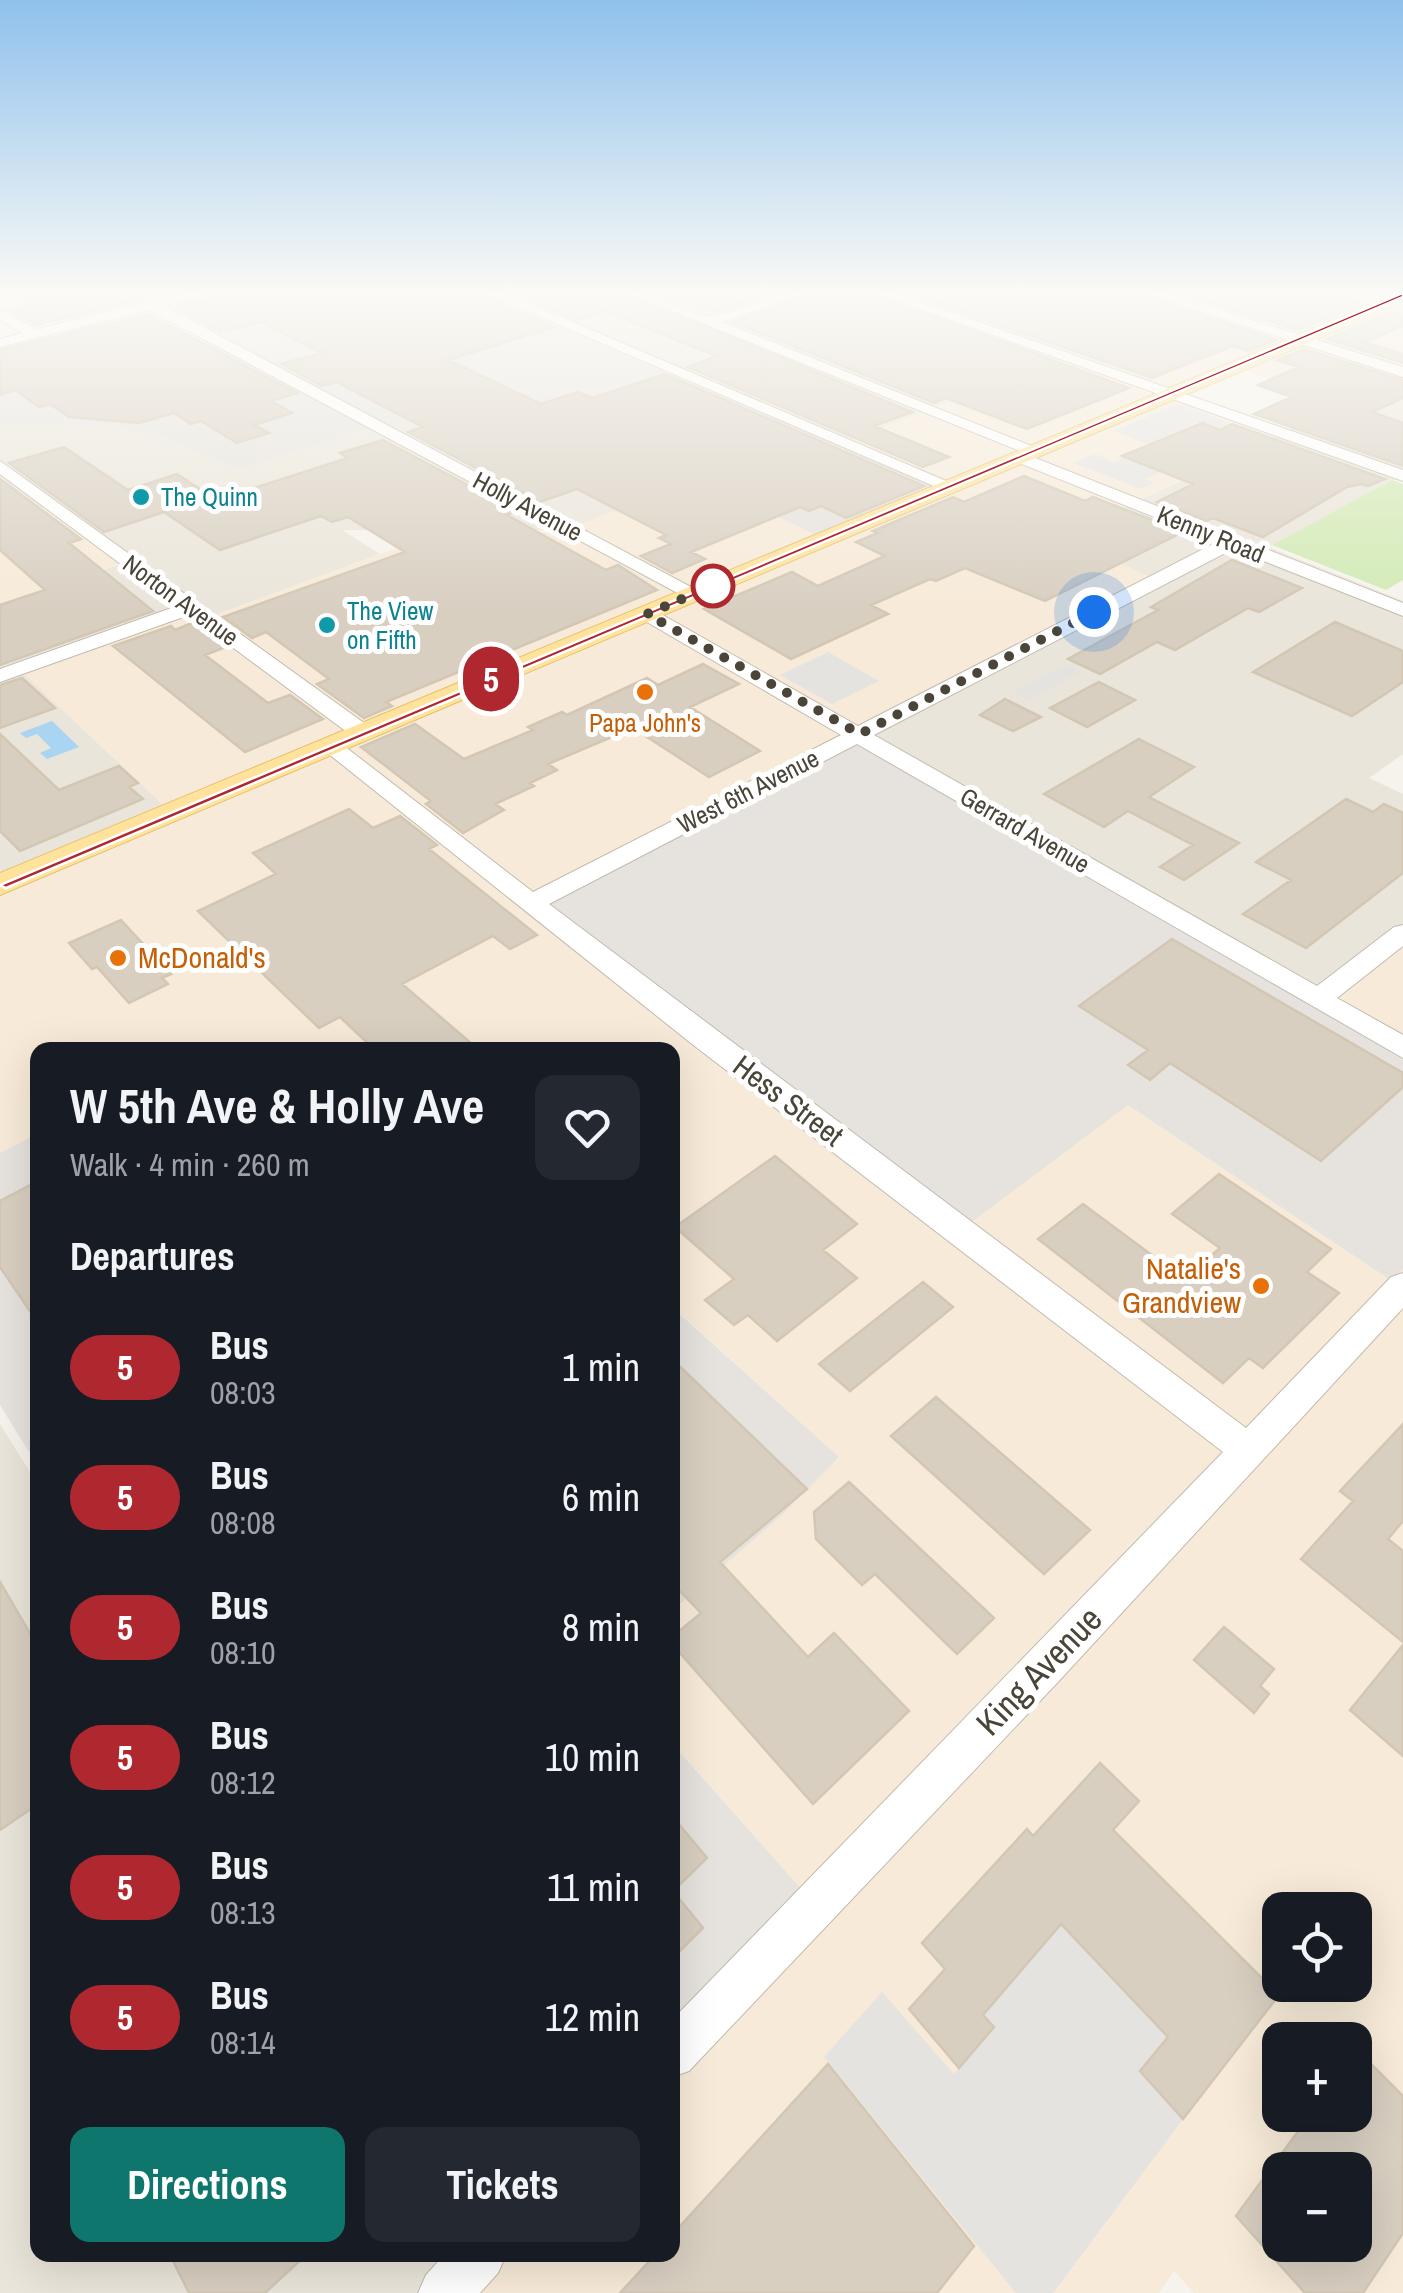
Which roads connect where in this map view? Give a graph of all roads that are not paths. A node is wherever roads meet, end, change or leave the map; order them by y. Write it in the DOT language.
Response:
graph roads {
  1 [pos="325,398"];
  2 [pos="741,398"];
  3 [pos="893,398"];
  4 [pos="1161,398"];
  5 [pos="1181,398"];
  6 [pos="1028,454"];
  7 [pos="0,466"];
  8 [pos="1403,476"];
  9 [pos="949,486"];
  10 [pos="1232,542"];
  11 [pos="694,594"];
  12 [pos="192,607"];
  13 [pos="1403,610"];
  14 [pos="647,614"];
  15 [pos="0,676"];
  16 [pos="363,733"];
  17 [pos="860,734"];
  18 [pos="332,746"];
  19 [pos="0,884"];
  20 [pos="530,903"];
  21 [pos="1403,933"];
  22 [pos="1318,999"];
  23 [pos="1403,1048"];
  24 [pos="1403,1286"];
  25 [pos="1248,1450"];
  26 [pos="680,2046"];
  27 [pos="473,2262"];
  28 [pos="444,2293"];
  1 -- 11 [label="street, Holly Avenue"];
  2 -- 9 [label="street"];
  3 -- 6 [label="street, Kenny Road"];
  4 -- 6 [label="main road"];
  5 -- 8 [label="street"];
  6 -- 9 [label="main road"];
  6 -- 10 [label="street, Kenny Road"];
  7 -- 12 [label="street, Norton Avenue"];
  9 -- 11 [label="main road"];
  10 -- 13 [label="street, Kenny Road"];
  10 -- 17 [label="street, West 6th Avenue"];
  11 -- 14 [label="main road"];
  12 -- 15 [label="street"];
  12 -- 16 [label="street, Norton Avenue"];
  14 -- 16 [label="main road"];
  14 -- 17 [label="street, Gerrard Avenue"];
  16 -- 18 [label="main road"];
  17 -- 20 [label="street, West 6th Avenue"];
  17 -- 22 [label="street, Gerrard Avenue"];
  18 -- 19 [label="main road"];
  18 -- 20 [label="street, Hess Street"];
  20 -- 25 [label="street, Hess Street"];
  21 -- 22 [label="street"];
  22 -- 23 [label="street, Gerrard Avenue"];
  24 -- 25 [label="street, King Avenue"];
  25 -- 26 [label="street, King Avenue"];
  27 -- 28 [label="street"];
}
